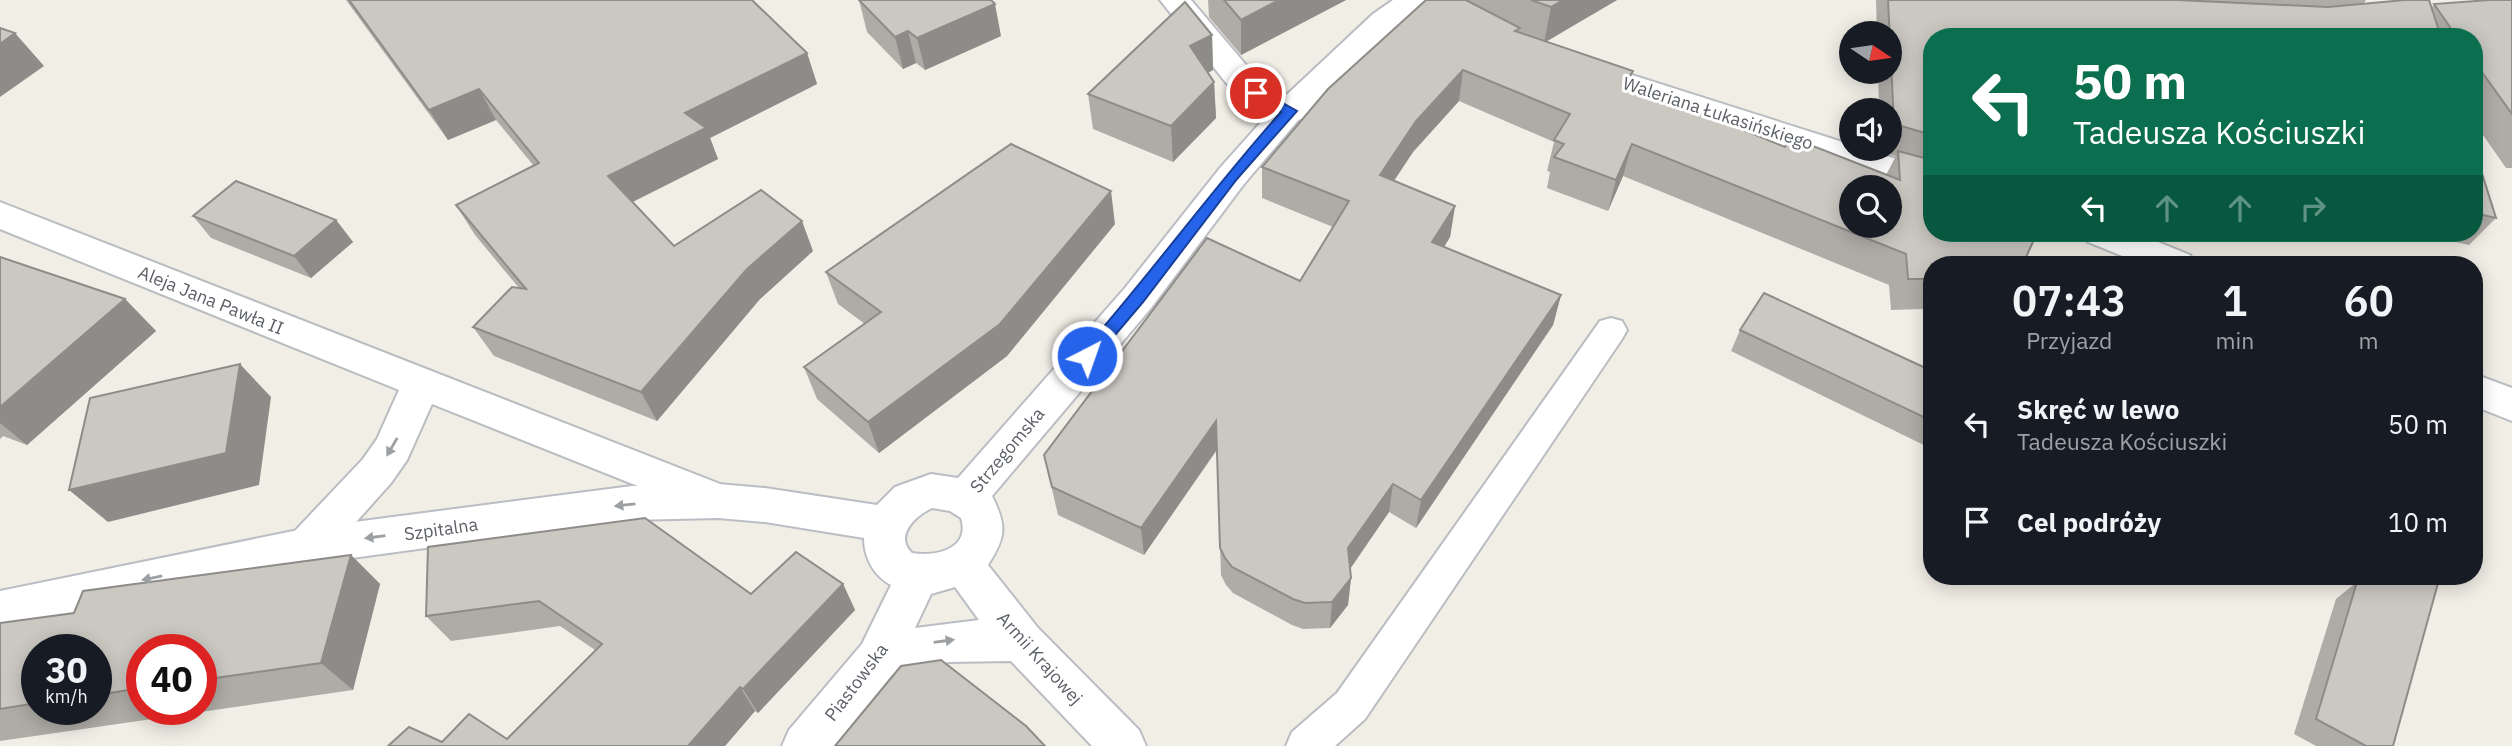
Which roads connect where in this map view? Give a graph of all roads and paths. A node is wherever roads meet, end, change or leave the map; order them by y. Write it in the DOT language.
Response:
graph roads {
  1 [pos="1175,0"];
  2 [pos="1429,2"];
  3 [pos="1568,64"];
  4 [pos="1290,111"];
  5 [pos="1923,179"];
  6 [pos="0,215"];
  7 [pos="2123,242"];
  8 [pos="2158,256"];
  9 [pos="1611,330"];
  10 [pos="421,385"];
  11 [pos="2483,393"];
  12 [pos="2512,405"];
  13 [pos="967,497"];
  14 [pos="718,501"];
  15 [pos="887,524"];
  16 [pos="308,547"];
  17 [pos="963,565"];
  18 [pos="919,575"];
  19 [pos="0,610"];
  20 [pos="1022,642"];
  21 [pos="878,658"];
  22 [pos="805,746"];
  23 [pos="1123,746"];
  24 [pos="1306,746"];
  1 -- 4 [label="street"];
  2 -- 4 [label="street, Strzegomska"];
  3 -- 5 [label="street, Waleriana Łukasińskiego"];
  4 -- 13 [label="street, Strzegomska"];
  6 -- 10 [label="street, Aleja Jana Pawła II"];
  7 -- 8 [label="street"];
  9 -- 24 [label="lane"];
  10 -- 14 [label="street, Aleja Jana Pawła II"];
  10 -- 16 [label="street, one-way"];
  11 -- 12 [label="street"];
  13 -- 15 [label="street"];
  13 -- 17 [label="street"];
  14 -- 15 [label="street, Szpitalna"];
  14 -- 16 [label="street, Szpitalna, one-way"];
  15 -- 18 [label="street"];
  16 -- 19 [label="street, Szpitalna, one-way"];
  17 -- 18 [label="street"];
  17 -- 20 [label="street, Armii Krajowej"];
  18 -- 21 [label="street, Piastowska"];
  21 -- 20 [label="street, one-way"];
  20 -- 23 [label="street, Armii Krajowej"];
  21 -- 22 [label="street, Piastowska"];
}
